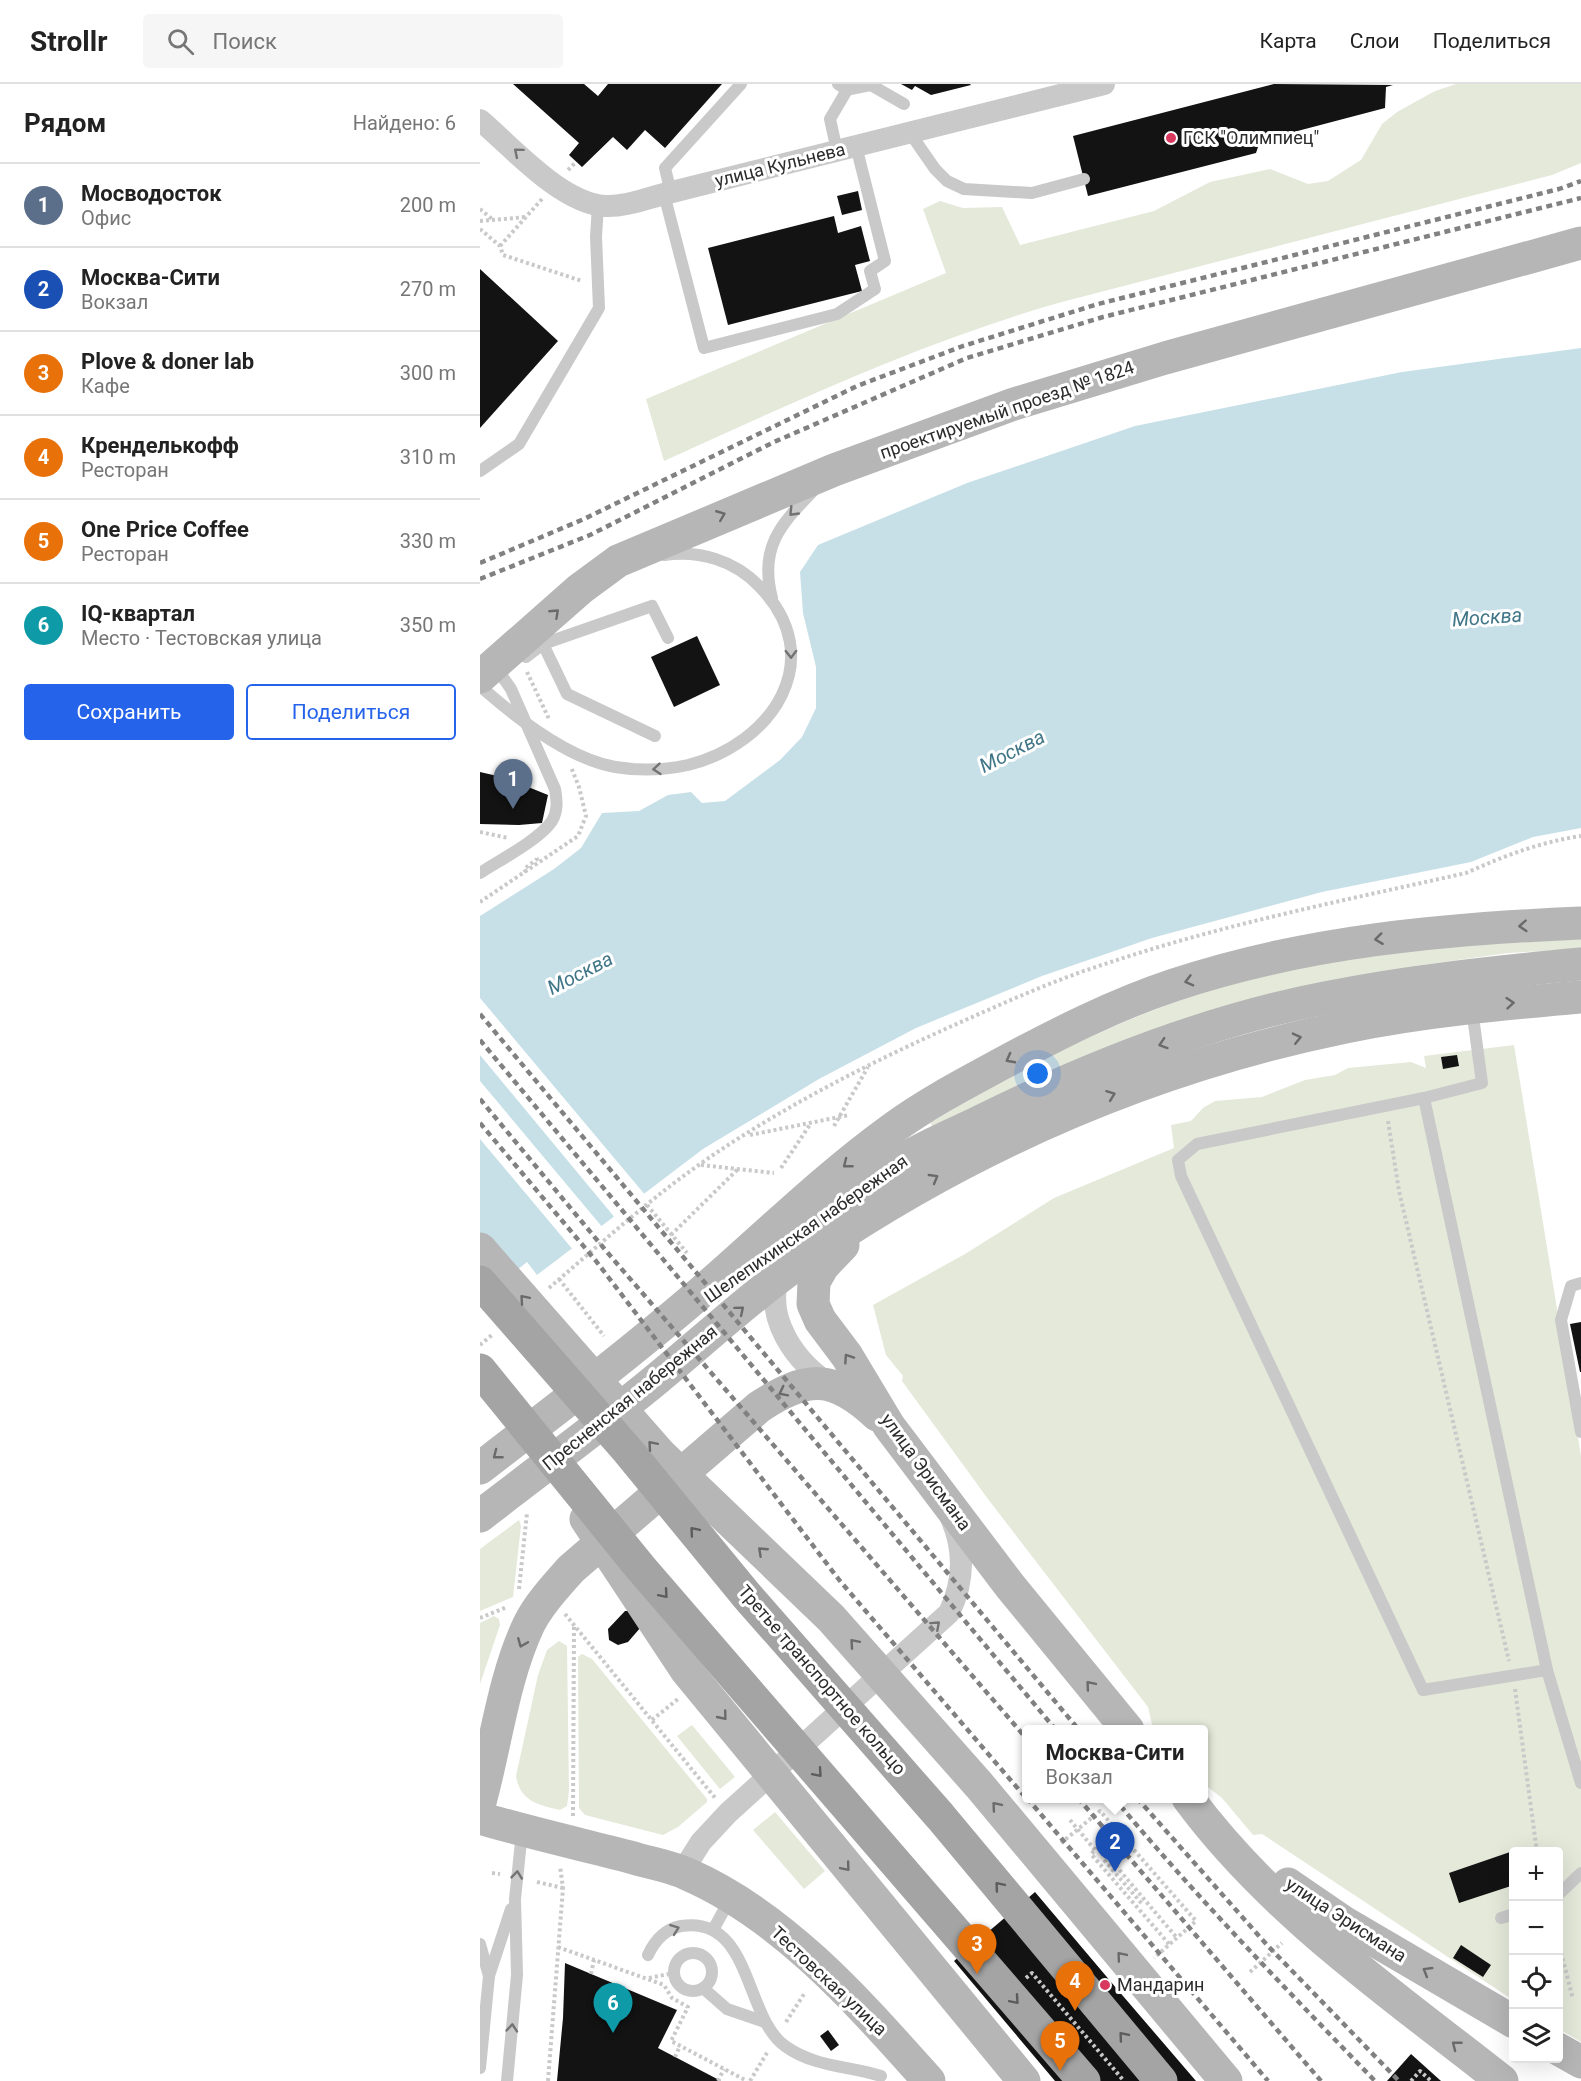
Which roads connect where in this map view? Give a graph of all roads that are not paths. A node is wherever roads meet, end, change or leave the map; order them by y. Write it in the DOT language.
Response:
graph roads {
  1 [pos="741,84"];
  2 [pos="1104,84"];
  3 [pos="842,87"];
  4 [pos="904,104"];
  5 [pos="480,120"];
  6 [pos="910,133"];
  7 [pos="846,149"];
  8 [pos="1084,179"];
  9 [pos="668,194"];
  10 [pos="598,205"];
  11 [pos="1581,243"];
  12 [pos="834,470"];
  13 [pos="480,471"];
  14 [pos="618,561"];
  15 [pos="773,600"];
  16 [pos="668,638"];
  17 [pos="543,644"];
  18 [pos="499,674"];
  19 [pos="655,736"];
  20 [pos="480,873"];
  21 [pos="1581,923"];
  22 [pos="1581,964"];
  23 [pos="1581,997"];
  24 [pos="1472,1007"];
  25 [pos="1424,1098"];
  26 [pos="883,1207"];
  27 [pos="806,1229"];
  28 [pos="480,1248"];
  29 [pos="778,1278"];
  30 [pos="480,1282"];
  31 [pos="1581,1283"];
  32 [pos="615,1346"];
  33 [pos="480,1370"];
  34 [pos="836,1387"];
  35 [pos="889,1426"];
  36 [pos="1581,1432"];
  37 [pos="480,1468"];
  38 [pos="935,1484"];
  39 [pos="480,1516"];
  40 [pos="1547,1670"];
  41 [pos="1124,1725"];
  42 [pos="1581,1783"];
  43 [pos="480,1802"];
  44 [pos="1194,1803"];
  45 [pos="1196,1803"];
  46 [pos="480,1818"];
  47 [pos="522,1831"];
  48 [pos="682,1872"];
  49 [pos="1581,1873"];
  50 [pos="1563,1890"];
  51 [pos="730,1898"];
  52 [pos="515,1899"];
  53 [pos="1509,1916"];
  54 [pos="1501,1918"];
  55 [pos="713,1930"];
  56 [pos="480,1944"];
  57 [pos="648,1955"];
  58 [pos="489,1976"];
  59 [pos="703,1988"];
  60 [pos="1509,2019"];
  61 [pos="765,2022"];
  62 [pos="1563,2052"];
  63 [pos="1581,2062"];
  64 [pos="480,2068"];
  65 [pos="890,2068"];
  66 [pos="507,2081"];
  67 [pos="929,2081"];
  68 [pos="1024,2081"];
  69 [pos="1084,2081"];
  70 [pos="1161,2081"];
  71 [pos="1226,2081"];
  72 [pos="1502,2081"];
  1 -- 9 [label="lane"];
  2 -- 6 [label="street, улица Кульнева"];
  3 -- 4 [label="lane"];
  3 -- 7 [label="lane"];
  10 -- 5 [label="street, улица Кульнева, one-way"];
  6 -- 7 [label="street, улица Кульнева"];
  6 -- 8 [label="lane"];
  7 -- 9 [label="street, улица Кульнева"];
  7 -- 9 [label="lane"];
  9 -- 10 [label="street, улица Кульнева"];
  10 -- 13 [label="lane"];
  11 -- 12 [label="main road, проектируемый проезд № 1824"];
  14 -- 12 [label="main road, проектируемый проезд № 1824, one-way"];
  12 -- 15 [label="lane, one-way"];
  14 -- 15 [label="lane"];
  18 -- 14 [label="main road, проектируемый проезд № 1824, one-way"];
  15 -- 18 [label="lane, one-way"];
  16 -- 17 [label="lane"];
  17 -- 18 [label="lane"];
  17 -- 19 [label="lane"];
  18 -- 20 [label="lane"];
  21 -- 32 [label="main road, one-way"];
  22 -- 27 [label="main road, Шелепихинская набережная, one-way"];
  24 -- 23 [label="main road, Шелепихинская набережная, one-way"];
  24 -- 25 [label="lane"];
  26 -- 24 [label="main road, Шелепихинская набережная, one-way"];
  25 -- 40 [label="lane"];
  25 -- 40 [label="lane"];
  26 -- 29 [label="main road, Шелепихинская набережная"];
  35 -- 26 [label="main road, улица Эрисмана, one-way"];
  27 -- 29 [label="street"];
  27 -- 32 [label="main road, Шелепихинская набережная"];
  71 -- 28 [label="main road, one-way"];
  29 -- 34 [label="street"];
  39 -- 29 [label="main road, Пресненская набережная, one-way"];
  70 -- 30 [label="main road, Третье транспортное кольцо, one-way"];
  31 -- 36 [label="lane"];
  32 -- 37 [label="main road, Пресненская набережная, one-way"];
  33 -- 68 [label="main road, one-way"];
  33 -- 69 [label="main road, one-way"];
  34 -- 35 [label="main road"];
  34 -- 43 [label="main road, one-way"];
  35 -- 38 [label="main road, улица Эрисмана"];
  41 -- 38 [label="main road, улица Эрисмана, one-way"];
  48 -- 38 [label="street, one-way"];
  40 -- 42 [label="lane"];
  72 -- 44 [label="main road, one-way"];
  60 -- 45 [label="main road, улица Эрисмана, one-way"];
  46 -- 47 [label="main road, Тестовская улица"];
  47 -- 48 [label="main road, Тестовская улица"];
  52 -- 47 [label="lane, one-way"];
  48 -- 51 [label="main road, Тестовская улица"];
  49 -- 50 [label="lane"];
  51 -- 55 [label="lane"];
  51 -- 65 [label="main road, Тестовская улица"];
  52 -- 58 [label="lane"];
  66 -- 52 [label="lane, one-way"];
  53 -- 54 [label="lane"];
  57 -- 55 [label="lane, one-way"];
  55 -- 61 [label="lane"];
  56 -- 58 [label="lane"];
  58 -- 64 [label="lane"];
  59 -- 59 [label="lane"];
  59 -- 61 [label="lane"];
  61 -- 65 [label="lane"];
  62 -- 63 [label="main road"];
  65 -- 67 [label="main road, Тестовская улица"];
}
